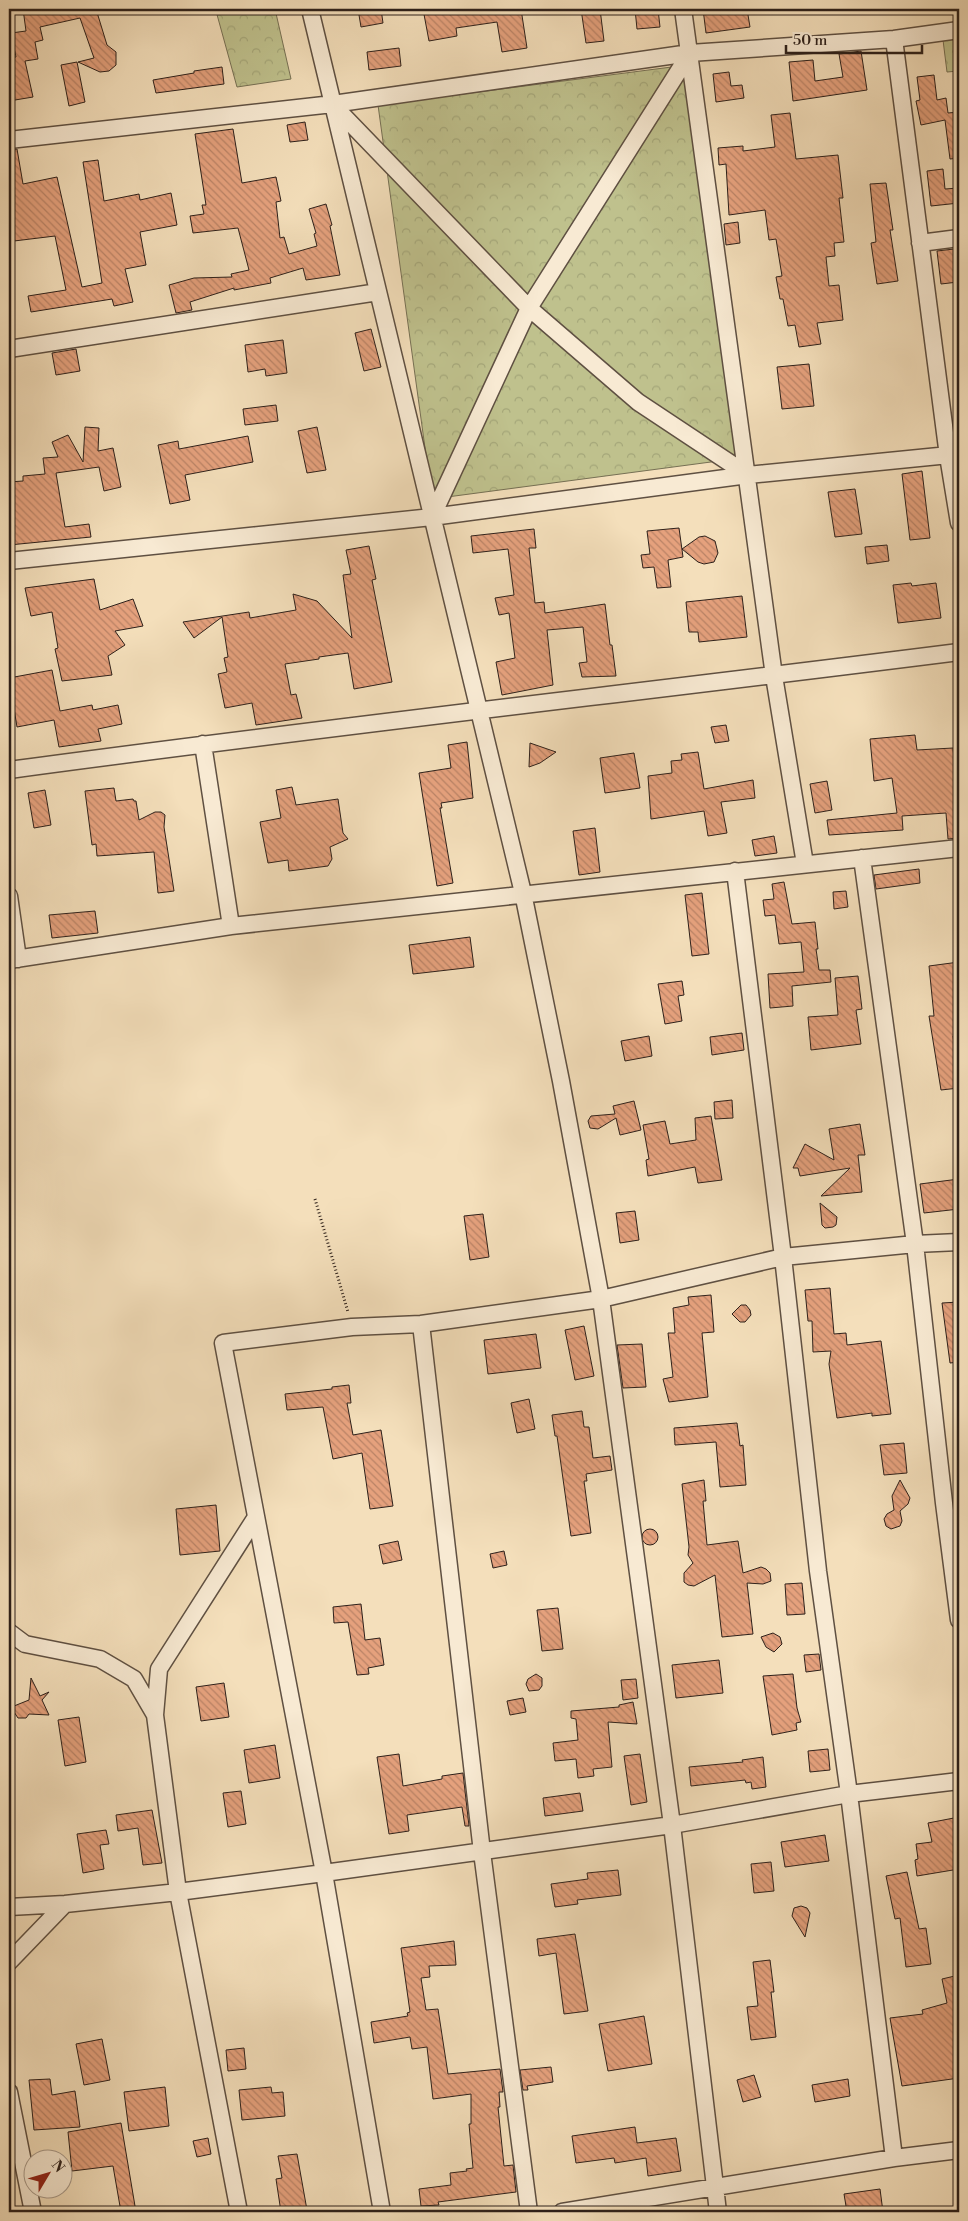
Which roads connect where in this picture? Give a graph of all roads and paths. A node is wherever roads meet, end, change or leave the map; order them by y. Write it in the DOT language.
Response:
graph roads {
  1 [pos="310,9"];
  2 [pos="683,9"];
  3 [pos="959,30"];
  4 [pos="894,39"];
  5 [pos="690,53"];
  6 [pos="333,104"];
  7 [pos="9,140"];
  8 [pos="959,238"];
  9 [pos="920,243"];
  10 [pos="378,292"];
  11 [pos="529,308"];
  12 [pos="9,348"];
  13 [pos="954,455"];
  14 [pos="748,474"];
  15 [pos="432,517"];
  16 [pos="959,523"];
  17 [pos="9,561"];
  18 [pos="959,652"];
  19 [pos="774,676"];
  20 [pos="479,709"];
  21 [pos="203,744"];
  22 [pos="9,770"];
  23 [pos="959,848"];
  24 [pos="862,858"];
  25 [pos="805,864"];
  26 [pos="735,872"];
  27 [pos="523,893"];
  28 [pos="9,896"];
  29 [pos="231,926"];
  30 [pos="14,960"];
  31 [pos="315,1199"];
  32 [pos="959,1242"];
  33 [pos="916,1244"];
  34 [pos="783,1257"];
  35 [pos="601,1299"];
  36 [pos="421,1324"];
  37 [pos="352,1327"];
  38 [pos="256,1517"];
  39 [pos="959,1620"];
  40 [pos="9,1632"];
  41 [pos="155,1714"];
  42 [pos="959,1781"];
  43 [pos="849,1794"];
  44 [pos="672,1825"];
  45 [pos="482,1852"];
  46 [pos="324,1873"];
  47 [pos="178,1892"];
  48 [pos="66,1904"];
  49 [pos="9,1907"];
  50 [pos="9,1962"];
  51 [pos="9,2092"];
  52 [pos="959,2150"];
  53 [pos="894,2158"];
  54 [pos="715,2188"];
  55 [pos="33,2212"];
  56 [pos="239,2212"];
  57 [pos="382,2212"];
  58 [pos="528,2212"];
  59 [pos="562,2212"];
  60 [pos="718,2212"];
  1 -- 6 [label="street"];
  2 -- 5 [label="street"];
  3 -- 4 [label="street"];
  4 -- 5 [label="street"];
  4 -- 9 [label="street"];
  5 -- 6 [label="street"];
  5 -- 11 [label="street"];
  5 -- 14 [label="street"];
  6 -- 7 [label="street"];
  6 -- 10 [label="street"];
  6 -- 11 [label="street"];
  8 -- 9 [label="street"];
  9 -- 13 [label="street"];
  10 -- 12 [label="street"];
  10 -- 15 [label="street"];
  11 -- 14 [label="street"];
  11 -- 15 [label="street"];
  13 -- 14 [label="street"];
  13 -- 16 [label="street"];
  14 -- 15 [label="street"];
  14 -- 19 [label="street"];
  15 -- 17 [label="street"];
  15 -- 20 [label="street"];
  18 -- 19 [label="street"];
  19 -- 20 [label="street"];
  19 -- 25 [label="street"];
  20 -- 21 [label="street"];
  20 -- 27 [label="street"];
  21 -- 22 [label="street"];
  21 -- 29 [label="street"];
  23 -- 24 [label="street"];
  24 -- 25 [label="street"];
  24 -- 33 [label="street"];
  25 -- 26 [label="street"];
  26 -- 27 [label="street"];
  26 -- 34 [label="street"];
  27 -- 29 [label="street"];
  27 -- 35 [label="street"];
  28 -- 30 [label="street"];
  29 -- 30 [label="street"];
  31 -- 37 [label="path"];
  32 -- 33 [label="street"];
  33 -- 34 [label="street"];
  33 -- 39 [label="street"];
  34 -- 35 [label="street"];
  34 -- 43 [label="street"];
  35 -- 36 [label="street"];
  35 -- 44 [label="street"];
  36 -- 37 [label="street"];
  36 -- 45 [label="street"];
  37 -- 38 [label="street"];
  38 -- 41 [label="street"];
  38 -- 46 [label="street"];
  40 -- 41 [label="street"];
  41 -- 47 [label="street"];
  42 -- 43 [label="street"];
  43 -- 44 [label="street"];
  43 -- 53 [label="street"];
  44 -- 45 [label="street"];
  44 -- 54 [label="street"];
  45 -- 46 [label="street"];
  45 -- 58 [label="street"];
  46 -- 47 [label="street"];
  46 -- 57 [label="street"];
  47 -- 48 [label="street"];
  47 -- 56 [label="street"];
  48 -- 49 [label="street"];
  48 -- 50 [label="street"];
  51 -- 55 [label="street"];
  52 -- 53 [label="street"];
  53 -- 54 [label="street"];
  54 -- 59 [label="street"];
  54 -- 60 [label="street"];
}
